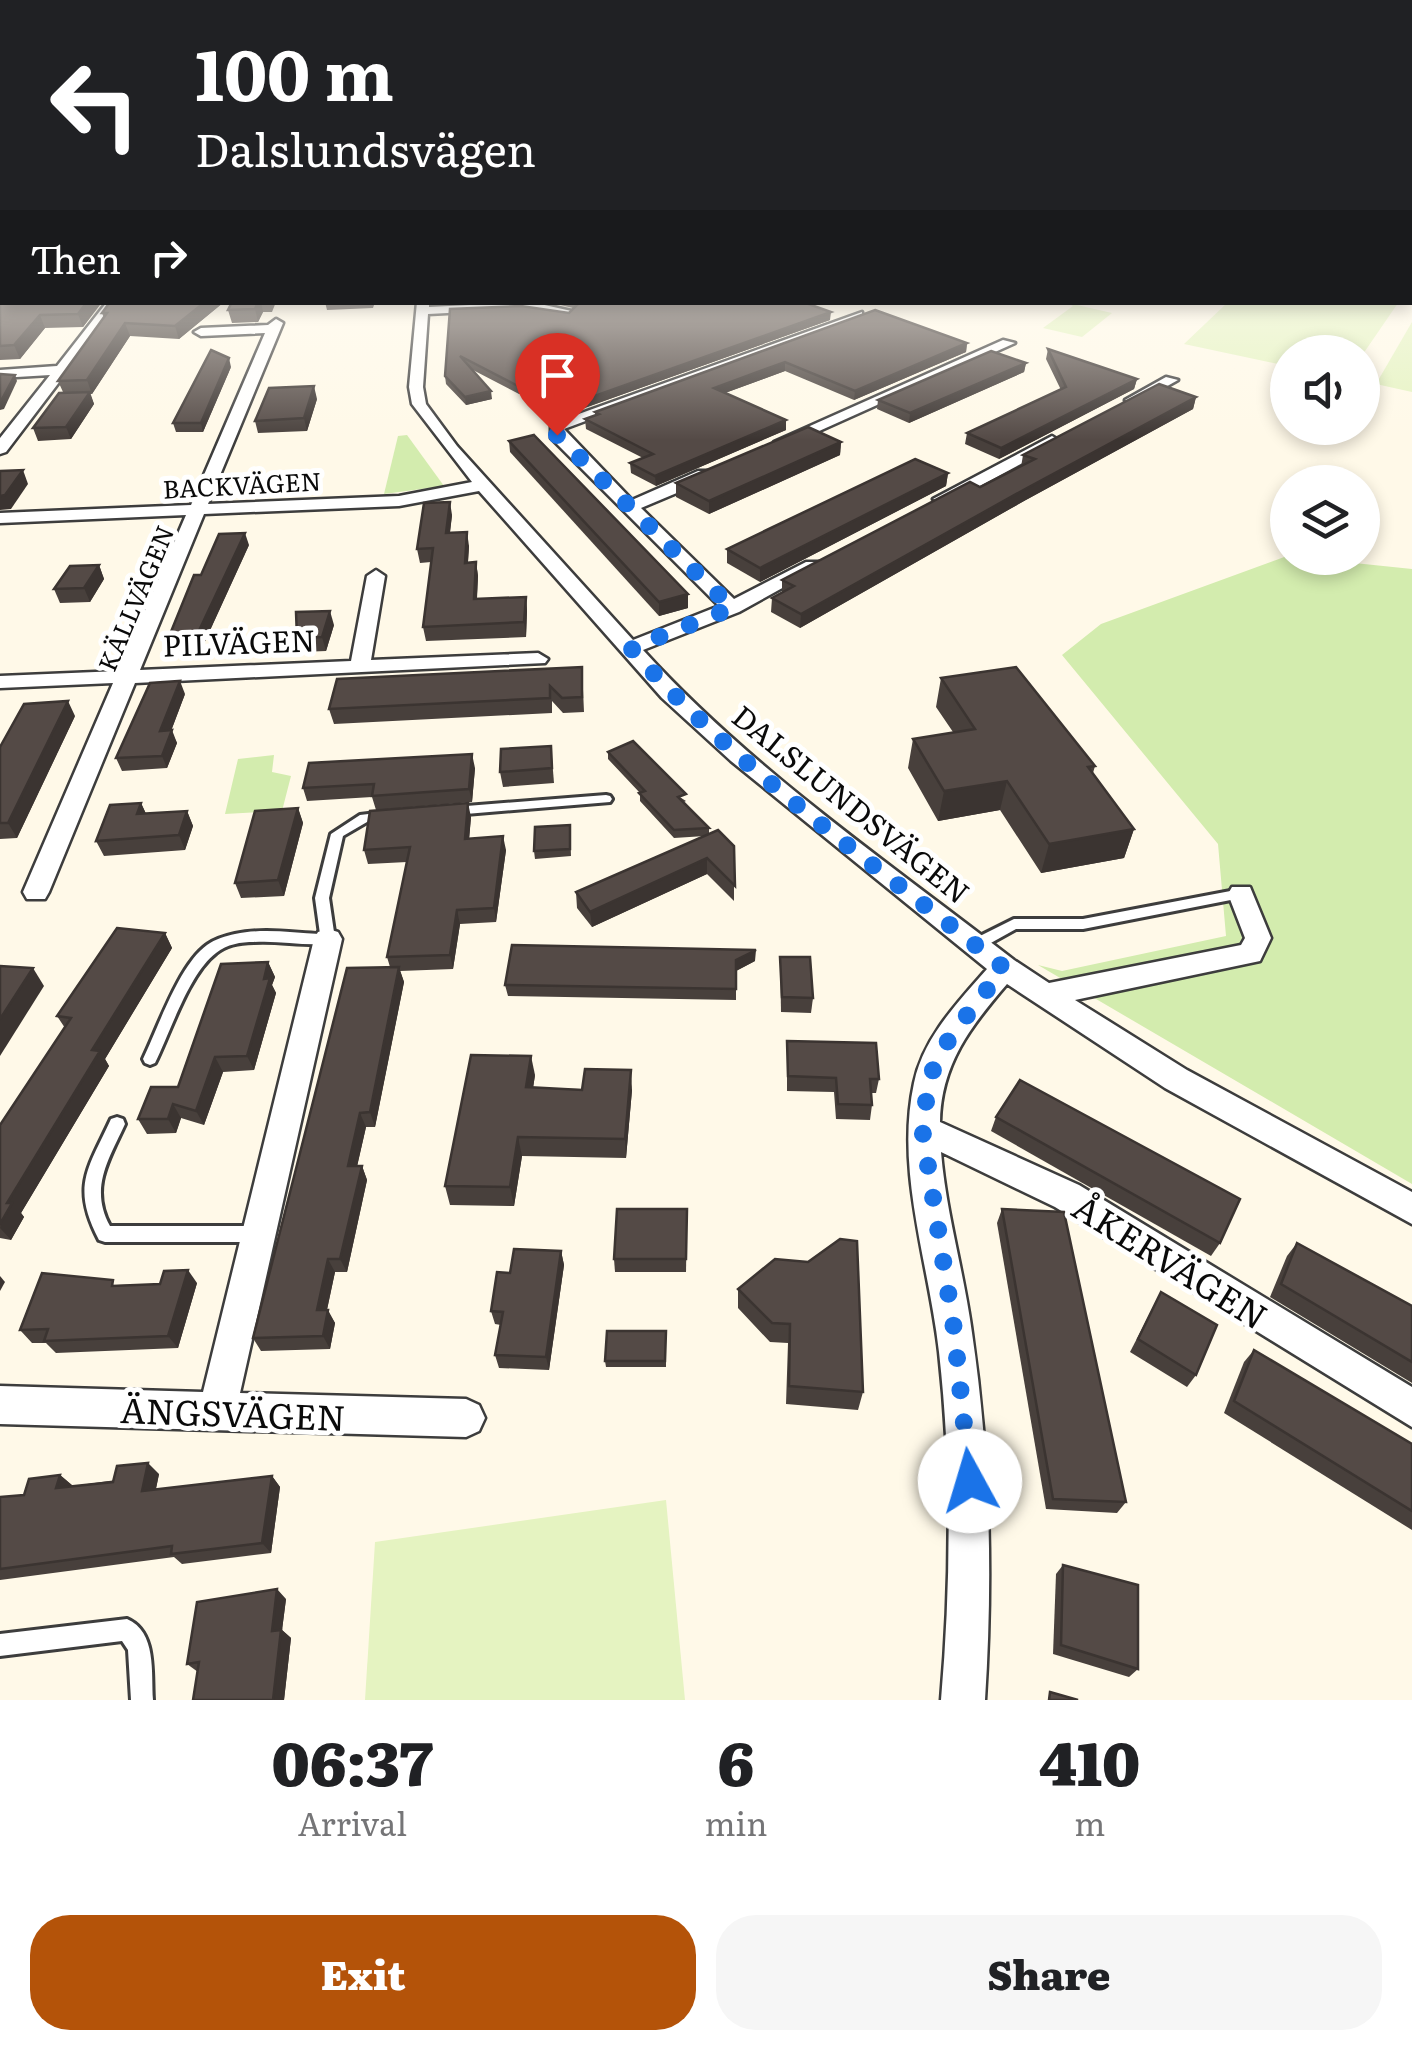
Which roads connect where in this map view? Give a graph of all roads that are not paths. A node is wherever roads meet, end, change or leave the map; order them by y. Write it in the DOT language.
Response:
graph roads {
  1 [pos="112,305"];
  2 [pos="422,307"];
  3 [pos="570,312"];
  4 [pos="857,315"];
  5 [pos="202,332"];
  6 [pos="1008,344"];
  7 [pos="61,370"];
  8 [pos="0,374"];
  9 [pos="1171,380"];
  10 [pos="1119,407"];
  11 [pos="26,414"];
  12 [pos="0,416"];
  13 [pos="1068,434"];
  14 [pos="0,449"];
  15 [pos="757,452"];
  16 [pos="720,468"];
  17 [pos="484,486"];
  18 [pos="932,504"];
  19 [pos="630,507"];
  20 [pos="200,512"];
  21 [pos="0,518"];
  22 [pos="832,556"];
  23 [pos="376,576"];
  24 [pos="732,608"];
  25 [pos="631,648"];
  26 [pos="538,659"];
  27 [pos="360,666"];
  28 [pos="129,676"];
  29 [pos="0,682"];
  30 [pos="606,799"];
  31 [pos="439,812"];
  32 [pos="402,815"];
  33 [pos="36,892"];
  34 [pos="1242,894"];
  35 [pos="328,940"];
  36 [pos="975,945"];
  37 [pos="1004,968"];
  38 [pos="1043,995"];
  39 [pos="150,1059"];
  40 [pos="116,1124"];
  41 [pos="922,1128"];
  42 [pos="1412,1209"];
  43 [pos="260,1234"];
  44 [pos="0,1405"];
  45 [pos="1412,1408"];
  46 [pos="217,1413"];
  47 [pos="466,1418"];
  48 [pos="0,1645"];
  49 [pos="142,1700"];
  50 [pos="963,1700"];
  1 -- 7 [label="street"];
  2 -- 3 [label="street"];
  2 -- 17 [label="street, DALSLUNDSVÄGEN"];
  4 -- 19 [label="street"];
  5 -- 20 [label="street, KÄLLVÄGEN"];
  6 -- 15 [label="street"];
  7 -- 8 [label="street"];
  7 -- 11 [label="street"];
  9 -- 10 [label="street"];
  11 -- 12 [label="street"];
  11 -- 14 [label="street"];
  13 -- 18 [label="street"];
  16 -- 19 [label="street"];
  17 -- 20 [label="street, BACKVÄGEN"];
  17 -- 25 [label="street, DALSLUNDSVÄGEN"];
  19 -- 24 [label="street"];
  20 -- 21 [label="street, BACKVÄGEN"];
  20 -- 28 [label="street, KÄLLVÄGEN"];
  22 -- 24 [label="street"];
  23 -- 27 [label="street"];
  24 -- 25 [label="street"];
  25 -- 36 [label="street, DALSLUNDSVÄGEN"];
  26 -- 27 [label="street, PILVÄGEN"];
  27 -- 28 [label="street, PILVÄGEN"];
  28 -- 29 [label="street, PILVÄGEN"];
  28 -- 33 [label="street, KÄLLVÄGEN"];
  30 -- 31 [label="lane"];
  32 -- 35 [label="lane"];
  34 -- 36 [label="lane"];
  34 -- 38 [label="street"];
  35 -- 39 [label="lane"];
  35 -- 43 [label="street"];
  36 -- 37 [label="street, DALSLUNDSVÄGEN"];
  37 -- 38 [label="street, DALSLUNDSVÄGEN"];
  37 -- 41 [label="street"];
  38 -- 42 [label="street, DALSLUNDSVÄGEN"];
  40 -- 43 [label="lane"];
  41 -- 45 [label="street, ÅKERVÄGEN"];
  41 -- 50 [label="street"];
  43 -- 46 [label="street"];
  44 -- 46 [label="street, ÄNGSVÄGEN"];
  46 -- 47 [label="street, ÄNGSVÄGEN"];
  48 -- 49 [label="lane"];
}
